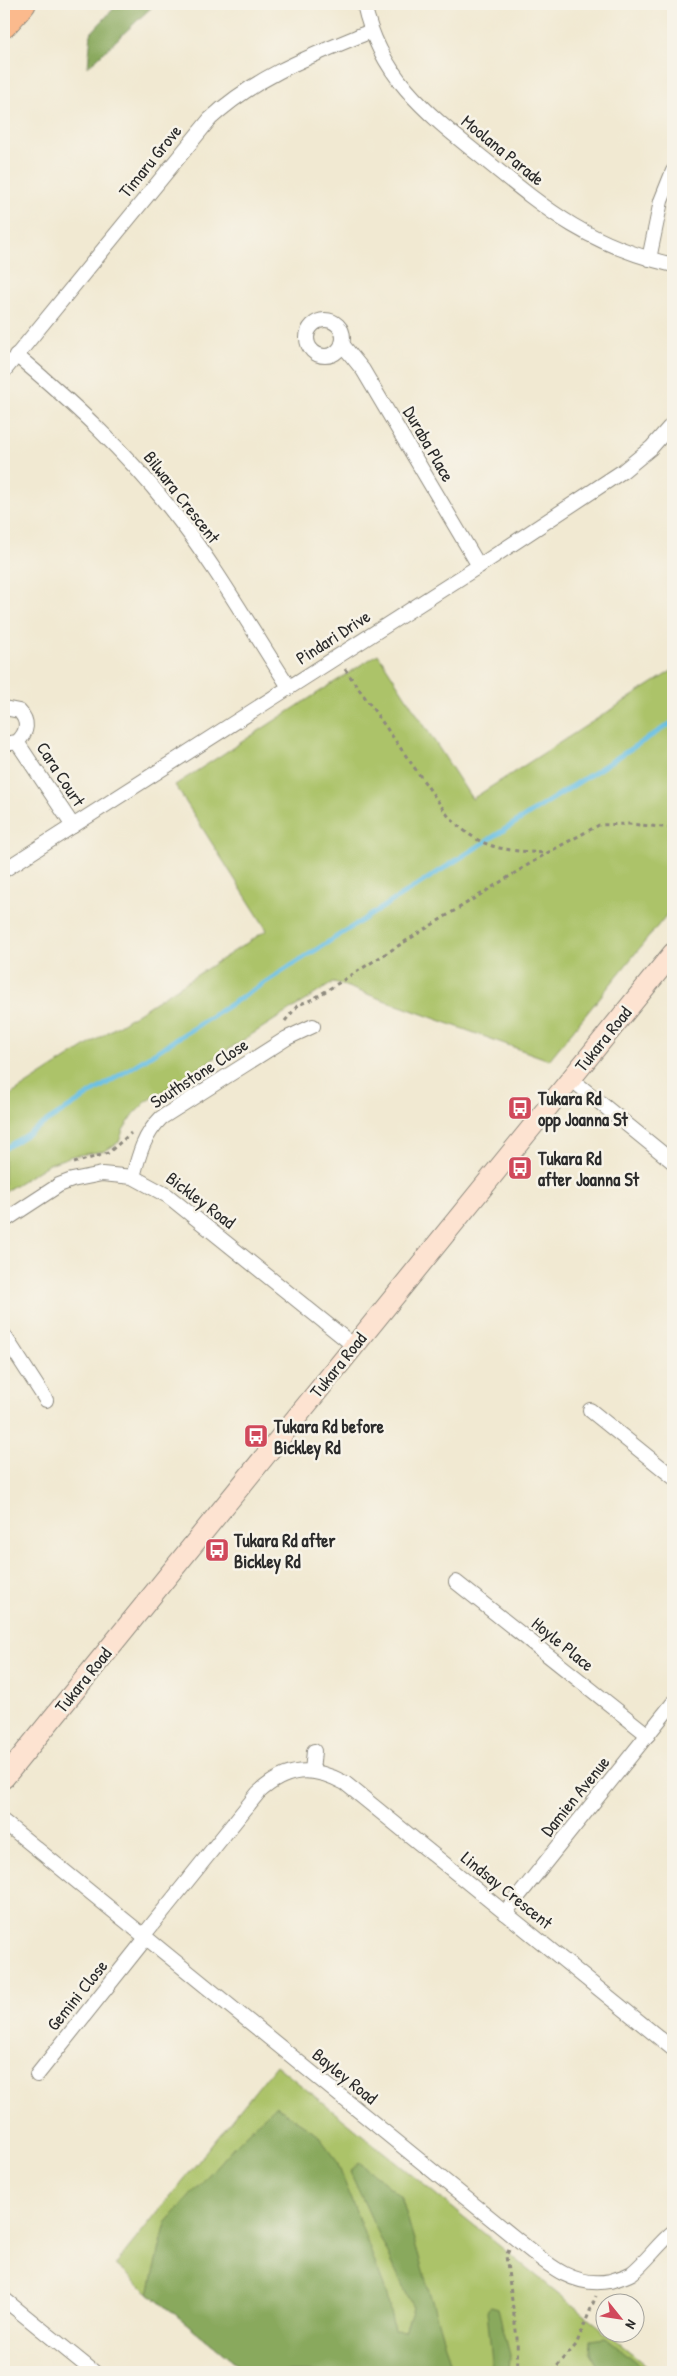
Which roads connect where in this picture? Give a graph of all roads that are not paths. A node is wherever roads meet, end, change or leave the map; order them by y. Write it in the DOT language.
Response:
graph roads {
  1 [pos="23,4"];
  2 [pos="364,4"];
  3 [pos="4,25"];
  4 [pos="371,31"];
  5 [pos="673,171"];
  6 [pos="649,259"];
  7 [pos="673,265"];
  8 [pos="342,344"];
  9 [pos="16,355"];
  10 [pos="4,370"];
  11 [pos="673,423"];
  12 [pos="479,566"];
  13 [pos="289,688"];
  14 [pos="4,708"];
  15 [pos="10,743"];
  16 [pos="73,826"];
  17 [pos="4,870"];
  18 [pos="673,953"];
  19 [pos="313,1026"];
  20 [pos="571,1079"];
  21 [pos="673,1162"];
  22 [pos="133,1176"];
  23 [pos="4,1221"];
  24 [pos="4,1335"];
  25 [pos="353,1345"];
  26 [pos="46,1400"];
  27 [pos="590,1410"];
  28 [pos="673,1477"];
  29 [pos="456,1582"];
  30 [pos="673,1703"];
  31 [pos="648,1735"];
  32 [pos="314,1751"];
  33 [pos="312,1771"];
  34 [pos="4,1778"];
  35 [pos="4,1822"];
  36 [pos="505,1913"];
  37 [pos="145,1937"];
  38 [pos="673,2049"];
  39 [pos="36,2075"];
  40 [pos="673,2232"];
  41 [pos="4,2298"];
  42 [pos="94,2372"];
  1 -- 3 [label="highway"];
  2 -- 4 [label="street, Moolana Parade"];
  4 -- 6 [label="street, Moolana Parade"];
  4 -- 9 [label="street, Timaru Grove"];
  5 -- 6 [label="street"];
  6 -- 7 [label="street, Moolana Parade"];
  8 -- 12 [label="street, Duraba Place"];
  9 -- 10 [label="street, Timaru Grove"];
  9 -- 13 [label="street, Bilwara Crescent"];
  11 -- 12 [label="street, Pindari Drive"];
  12 -- 13 [label="street, Pindari Drive"];
  13 -- 16 [label="street, Pindari Drive"];
  14 -- 15 [label="street, Cara Court"];
  15 -- 16 [label="street, Cara Court"];
  16 -- 17 [label="street, Pindari Drive"];
  18 -- 20 [label="street, Tukara Road"];
  19 -- 22 [label="street, Southstone Close"];
  20 -- 21 [label="street"];
  20 -- 25 [label="street, Tukara Road"];
  22 -- 23 [label="street, Bickley Road"];
  22 -- 25 [label="street, Bickley Road"];
  24 -- 26 [label="street"];
  25 -- 34 [label="street, Tukara Road"];
  27 -- 28 [label="street"];
  29 -- 31 [label="street, Hoyle Place"];
  30 -- 31 [label="street, Damien Avenue"];
  31 -- 36 [label="street, Damien Avenue"];
  32 -- 33 [label="street"];
  33 -- 36 [label="street, Lindsay Crescent"];
  33 -- 37 [label="street, Lindsay Crescent"];
  35 -- 37 [label="street, Bayley Road"];
  36 -- 38 [label="street, Lindsay Crescent"];
  37 -- 39 [label="street, Gemini Close"];
  37 -- 40 [label="street, Bayley Road"];
  41 -- 42 [label="street"];
}
